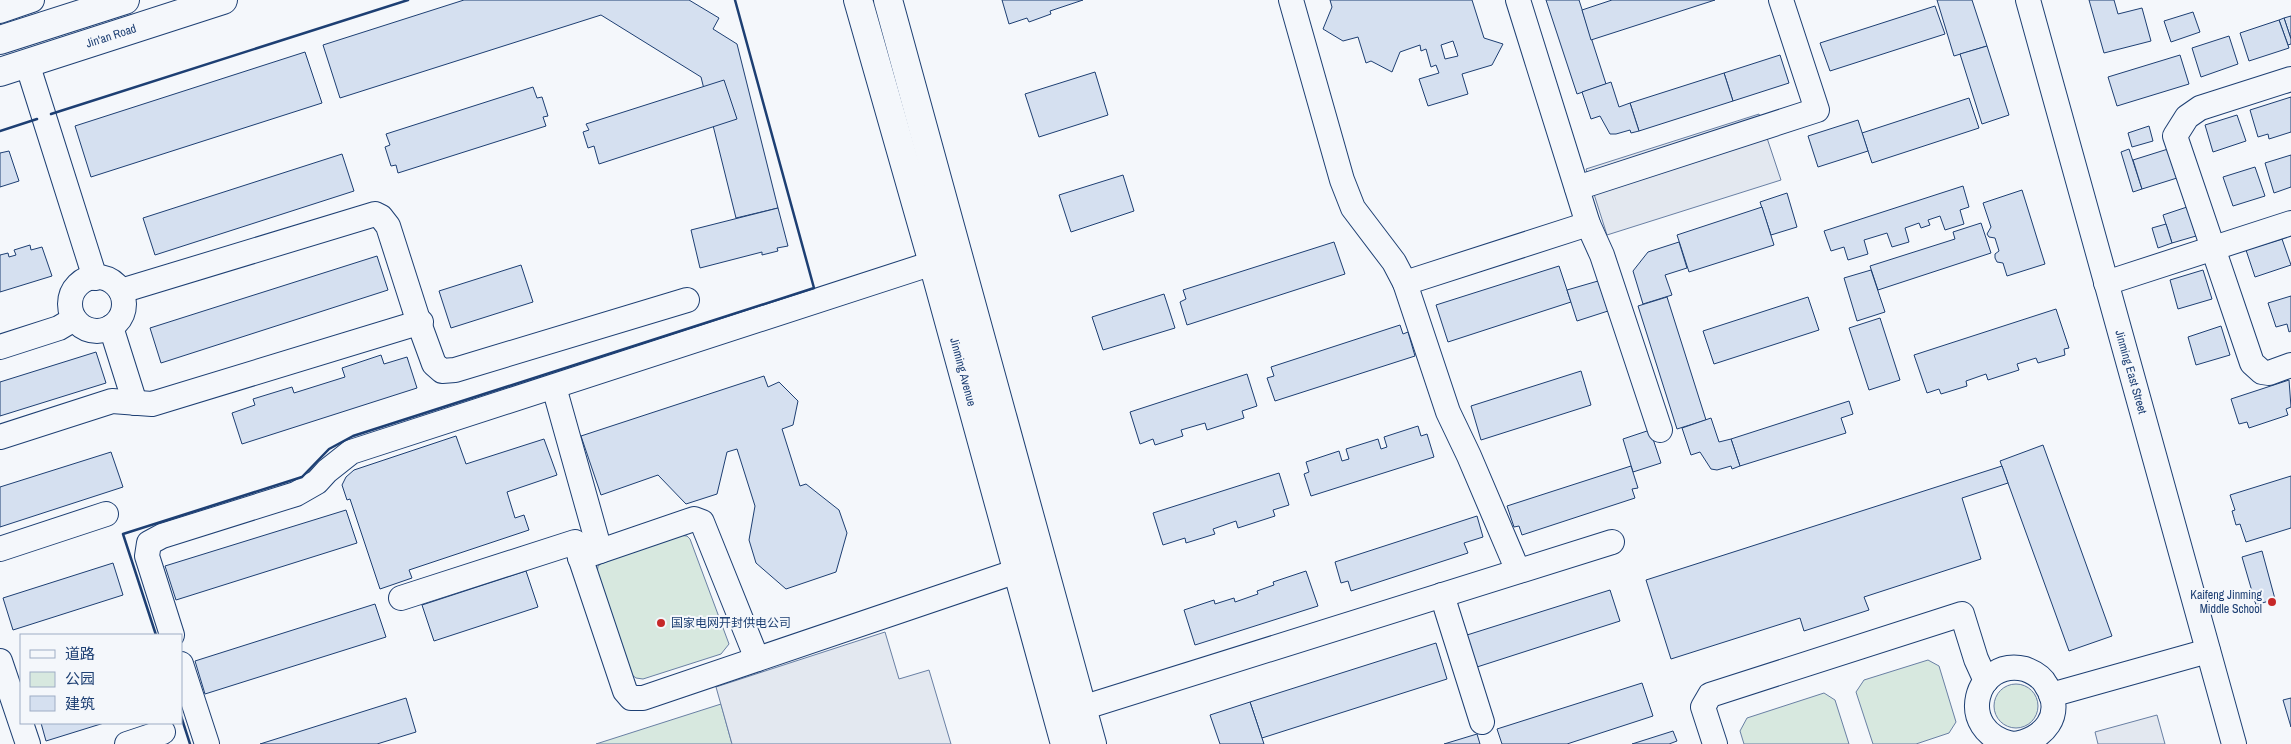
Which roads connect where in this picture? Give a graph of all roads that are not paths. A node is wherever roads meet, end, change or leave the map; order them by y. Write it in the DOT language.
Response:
graph roads {
  1 [pos="32,0"];
  2 [pos="124,0"];
  3 [pos="223,0"];
  4 [pos="858,0"];
  5 [pos="888,0"];
  6 [pos="1291,0"];
  7 [pos="1518,0"];
  8 [pos="1782,0"];
  9 [pos="2028,0"];
  10 [pos="0,11"];
  11 [pos="0,40"];
  12 [pos="27,63"];
  13 [pos="0,72"];
  14 [pos="2291,80"];
  15 [pos="1576,188"];
  16 [pos="2291,223"];
  17 [pos="1588,224"];
  18 [pos="2214,248"];
  19 [pos="933,263"];
  20 [pos="95,278"];
  21 [pos="2106,283"];
  22 [pos="1405,284"];
  23 [pos="121,291"];
  24 [pos="687,300"];
  25 [pos="74,320"];
  26 [pos="420,323"];
  27 [pos="111,327"];
  28 [pos="0,347"];
  29 [pos="2291,365"];
  30 [pos="554,387"];
  31 [pos="135,403"];
  32 [pos="1660,430"];
  33 [pos="0,437"];
  34 [pos="106,514"];
  35 [pos="1612,542"];
  36 [pos="0,549"];
  37 [pos="590,555"];
  38 [pos="1017,571"];
  39 [pos="1518,572"];
  40 [pos="1442,595"];
  41 [pos="401,598"];
  42 [pos="172,634"];
  43 [pos="2208,651"];
  44 [pos="756,660"];
  45 [pos="0,661"];
  46 [pos="182,667"];
  47 [pos="1986,681"];
  48 [pos="2051,695"];
  49 [pos="1082,708"];
  50 [pos="20,720"];
  51 [pos="1482,722"];
  52 [pos="21,724"];
  53 [pos="163,732"];
  54 [pos="1999,743"];
  55 [pos="28,744"];
  56 [pos="128,744"];
  57 [pos="206,744"];
  58 [pos="1065,744"];
  59 [pos="1092,744"];
  60 [pos="1715,744"];
  61 [pos="2234,744"];
  1 -- 10 [label="street"];
  2 -- 11 [label="main road"];
  3 -- 12 [label="main road, Jin'an Road"];
  4 -- 19 [label="main road, Jinming Avenue"];
  5 -- 49 [label="main road, Jinming Avenue"];
  6 -- 22 [label="street"];
  7 -- 15 [label="street"];
  8 -- 15 [label="street"];
  9 -- 21 [label="street, Jinming East Street"];
  12 -- 13 [label="main road, Jin'an Road"];
  12 -- 20 [label="street"];
  14 -- 18 [label="street"];
  15 -- 17 [label="street"];
  16 -- 18 [label="street"];
  17 -- 22 [label="street"];
  17 -- 32 [label="street"];
  18 -- 21 [label="street"];
  18 -- 29 [label="street"];
  19 -- 30 [label="street"];
  19 -- 38 [label="main road, Jinming Avenue"];
  20 -- 23 [label="street"];
  20 -- 25 [label="street"];
  21 -- 43 [label="street, Jinming East Street"];
  22 -- 39 [label="street"];
  23 -- 26 [label="street"];
  23 -- 27 [label="street"];
  24 -- 26 [label="street"];
  25 -- 27 [label="street"];
  25 -- 28 [label="street"];
  26 -- 31 [label="street"];
  27 -- 31 [label="street"];
  30 -- 37 [label="street"];
  30 -- 42 [label="street"];
  31 -- 33 [label="street"];
  34 -- 36 [label="street"];
  35 -- 39 [label="street"];
  37 -- 41 [label="street"];
  37 -- 44 [label="street"];
  37 -- 44 [label="street"];
  38 -- 44 [label="street"];
  38 -- 58 [label="main road, Jinming Avenue"];
  39 -- 40 [label="street"];
  40 -- 49 [label="street"];
  40 -- 51 [label="street"];
  43 -- 48 [label="street"];
  43 -- 61 [label="street, Jinming East Street"];
  45 -- 50 [label="street"];
  46 -- 57 [label="street"];
  47 -- 48 [label="street"];
  47 -- 54 [label="street"];
  47 -- 60 [label="street"];
  48 -- 54 [label="street"];
  49 -- 59 [label="main road, Jinming Avenue"];
  52 -- 55 [label="street"];
  53 -- 56 [label="street"];
}
